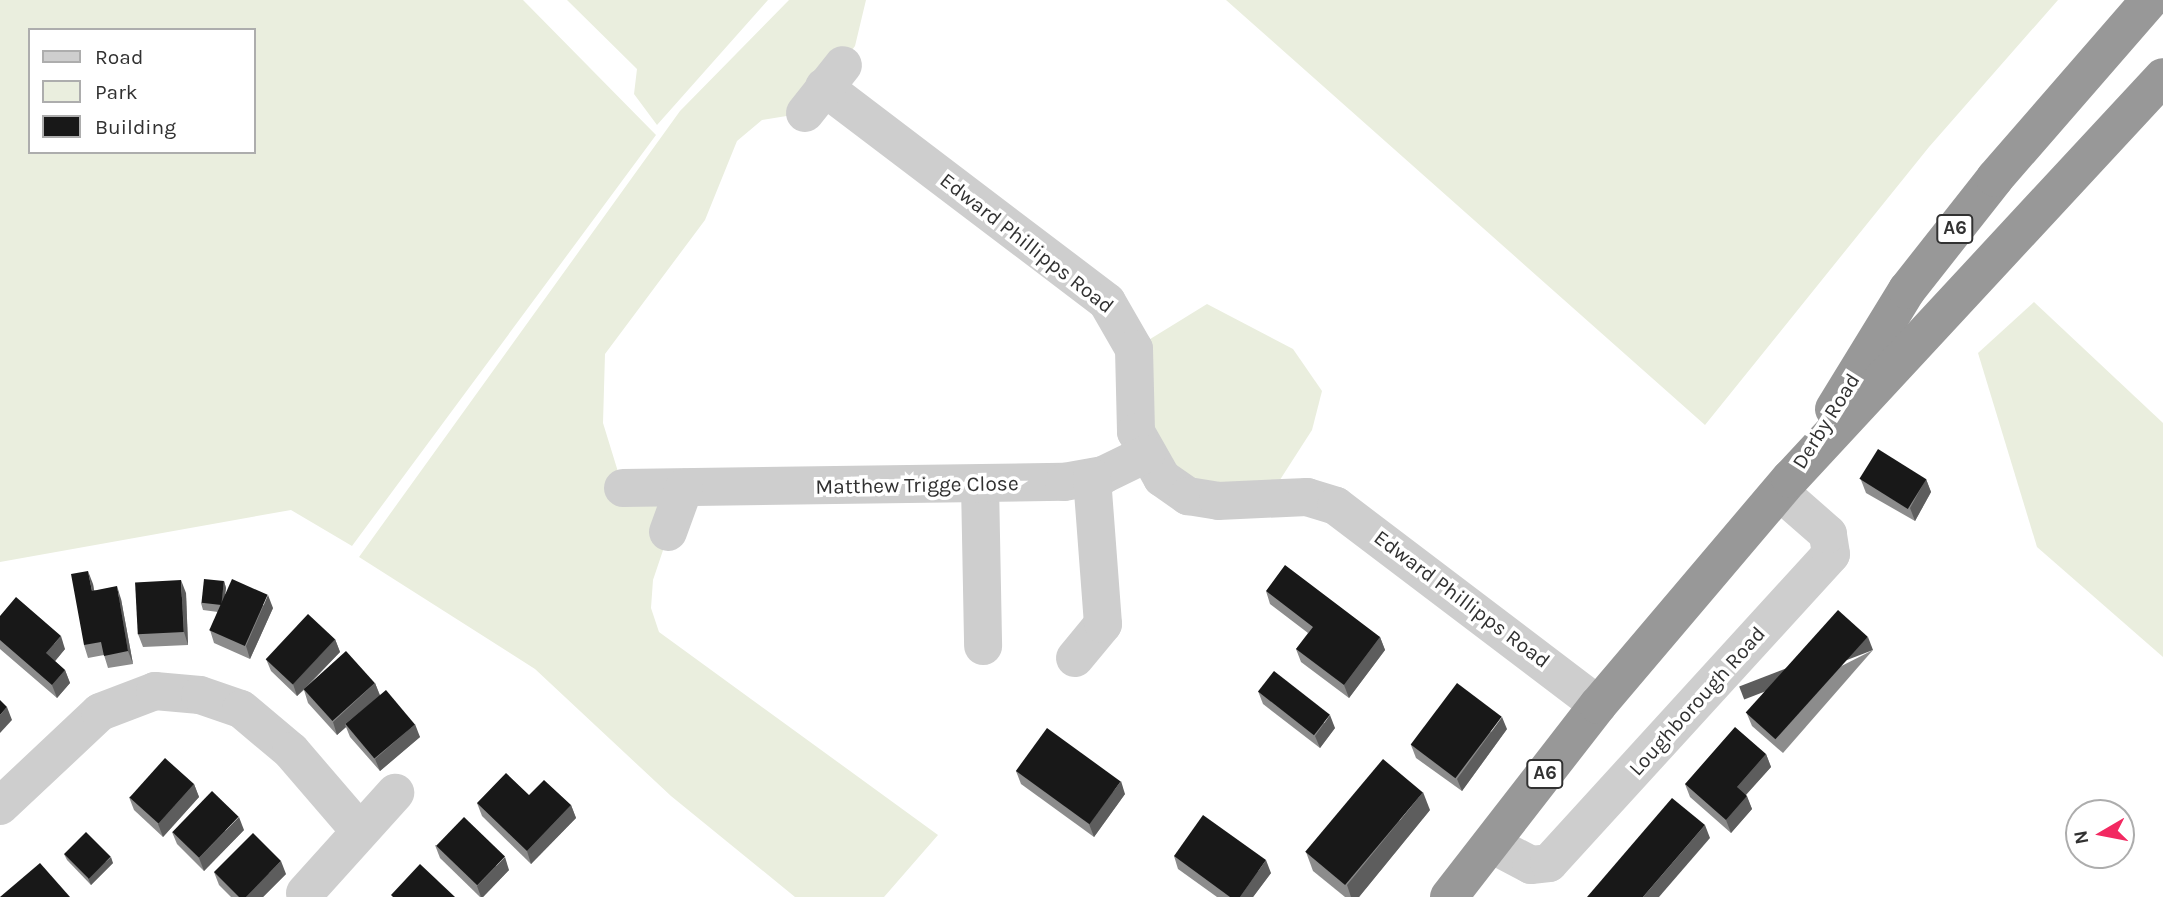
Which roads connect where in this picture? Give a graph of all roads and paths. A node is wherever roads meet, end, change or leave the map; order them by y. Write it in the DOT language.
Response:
graph roads {
  1 [pos="2150,0"];
  2 [pos="2163,77"];
  3 [pos="824,88"];
  4 [pos="1146,454"];
  5 [pos="1092,477"];
  6 [pos="980,484"];
  7 [pos="1785,485"];
  8 [pos="623,488"];
  9 [pos="684,488"];
  10 [pos="667,532"];
  11 [pos="983,646"];
  12 [pos="1075,658"];
  13 [pos="1598,705"];
  14 [pos="395,793"];
  15 [pos="0,806"];
  16 [pos="359,830"];
  17 [pos="1491,844"];
  18 [pos="305,893"];
  19 [pos="1449,897"];
  1 -- 7 [label="highway, Derby Road / A6"];
  2 -- 7 [label="highway, Derby Road / A6"];
  3 -- 4 [label="street, Edward Phillipps Road"];
  4 -- 5 [label="street, Matthew Trigge Close"];
  4 -- 13 [label="street, Edward Phillipps Road"];
  5 -- 6 [label="street, Matthew Trigge Close"];
  5 -- 12 [label="street"];
  6 -- 9 [label="street, Matthew Trigge Close"];
  6 -- 11 [label="street"];
  7 -- 13 [label="highway, A6"];
  7 -- 17 [label="street, Loughborough Road"];
  8 -- 9 [label="street, Matthew Trigge Close"];
  9 -- 10 [label="street"];
  13 -- 17 [label="highway, A6"];
  14 -- 16 [label="street"];
  15 -- 16 [label="street"];
  16 -- 18 [label="street"];
  17 -- 19 [label="highway, A6"];
}
